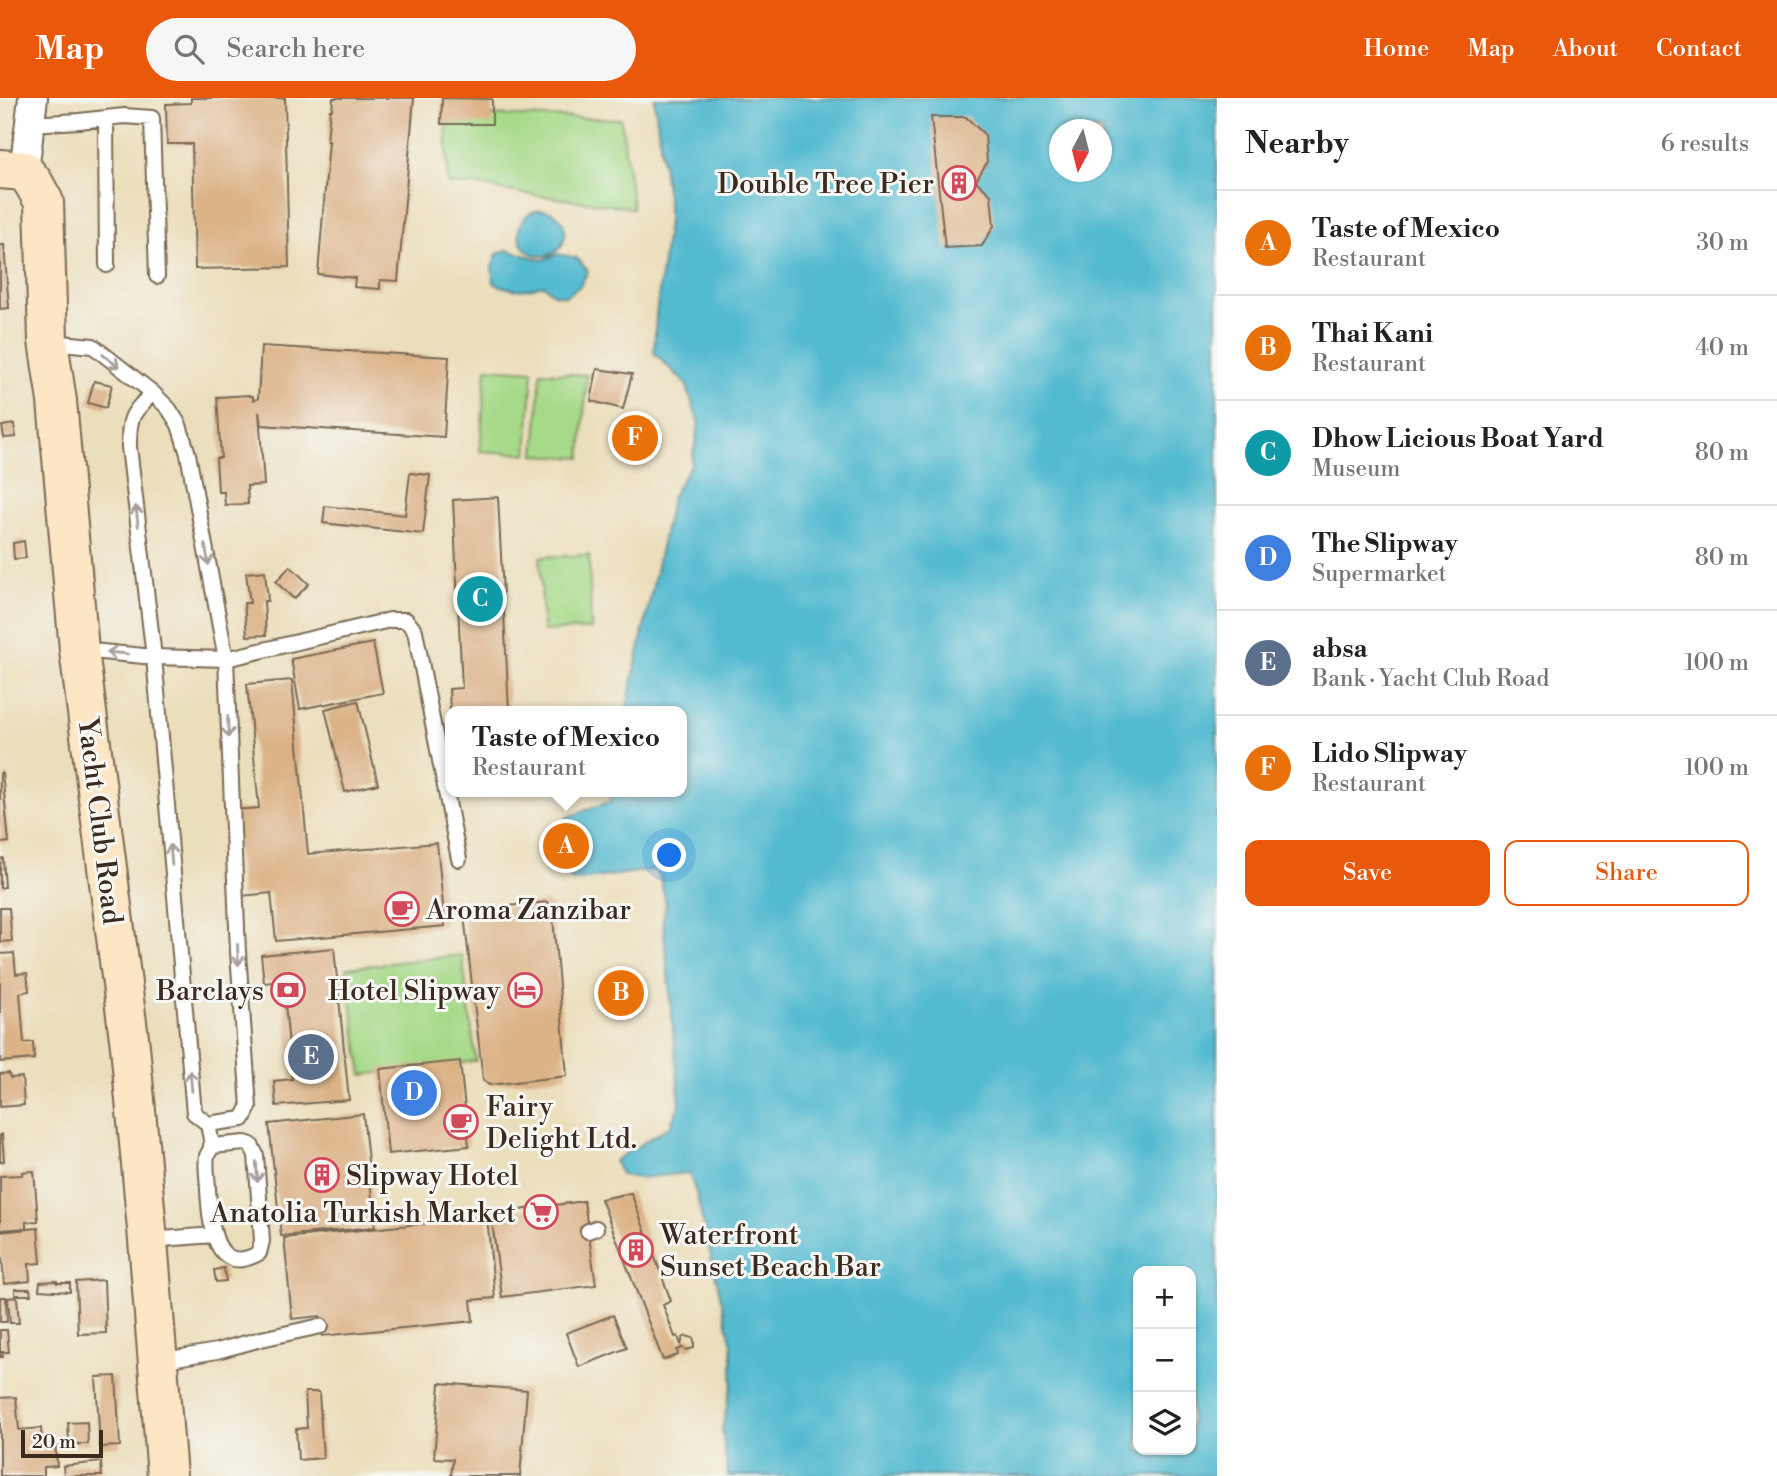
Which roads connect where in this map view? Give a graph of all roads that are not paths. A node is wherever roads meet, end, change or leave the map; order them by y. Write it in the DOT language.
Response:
graph roads {
  1 [pos="32,111"];
  2 [pos="106,118"];
  3 [pos="12,170"];
  4 [pos="107,265"];
  5 [pos="157,276"];
  6 [pos="48,341"];
  7 [pos="153,393"];
  8 [pos="79,650"];
  9 [pos="154,657"];
  10 [pos="226,659"];
  11 [pos="445,786"];
  12 [pos="447,797"];
  13 [pos="459,859"];
  14 [pos="208,1124"];
  15 [pos="212,1146"];
  16 [pos="214,1235"];
  17 [pos="148,1240"];
  18 [pos="321,1326"];
  19 [pos="158,1361"];
  20 [pos="167,1476"];
  1 -- 2 [label="lane"];
  1 -- 3 [label="street"];
  2 -- 4 [label="lane"];
  2 -- 5 [label="lane"];
  3 -- 6 [label="street, Yacht Club Road"];
  6 -- 7 [label="lane, one-way"];
  6 -- 8 [label="street, Yacht Club Road"];
  9 -- 7 [label="lane, one-way"];
  7 -- 10 [label="lane, one-way"];
  9 -- 8 [label="lane, one-way"];
  8 -- 17 [label="street, Yacht Club Road"];
  9 -- 10 [label="lane"];
  14 -- 9 [label="lane, one-way"];
  10 -- 11 [label="lane"];
  10 -- 14 [label="lane, one-way"];
  12 -- 13 [label="lane"];
  14 -- 15 [label="lane"];
  15 -- 16 [label="lane"];
  15 -- 16 [label="lane, one-way"];
  16 -- 17 [label="lane"];
  17 -- 19 [label="street, Yacht Club Road"];
  18 -- 19 [label="lane"];
  19 -- 20 [label="street, Yacht Club Road"];
}
